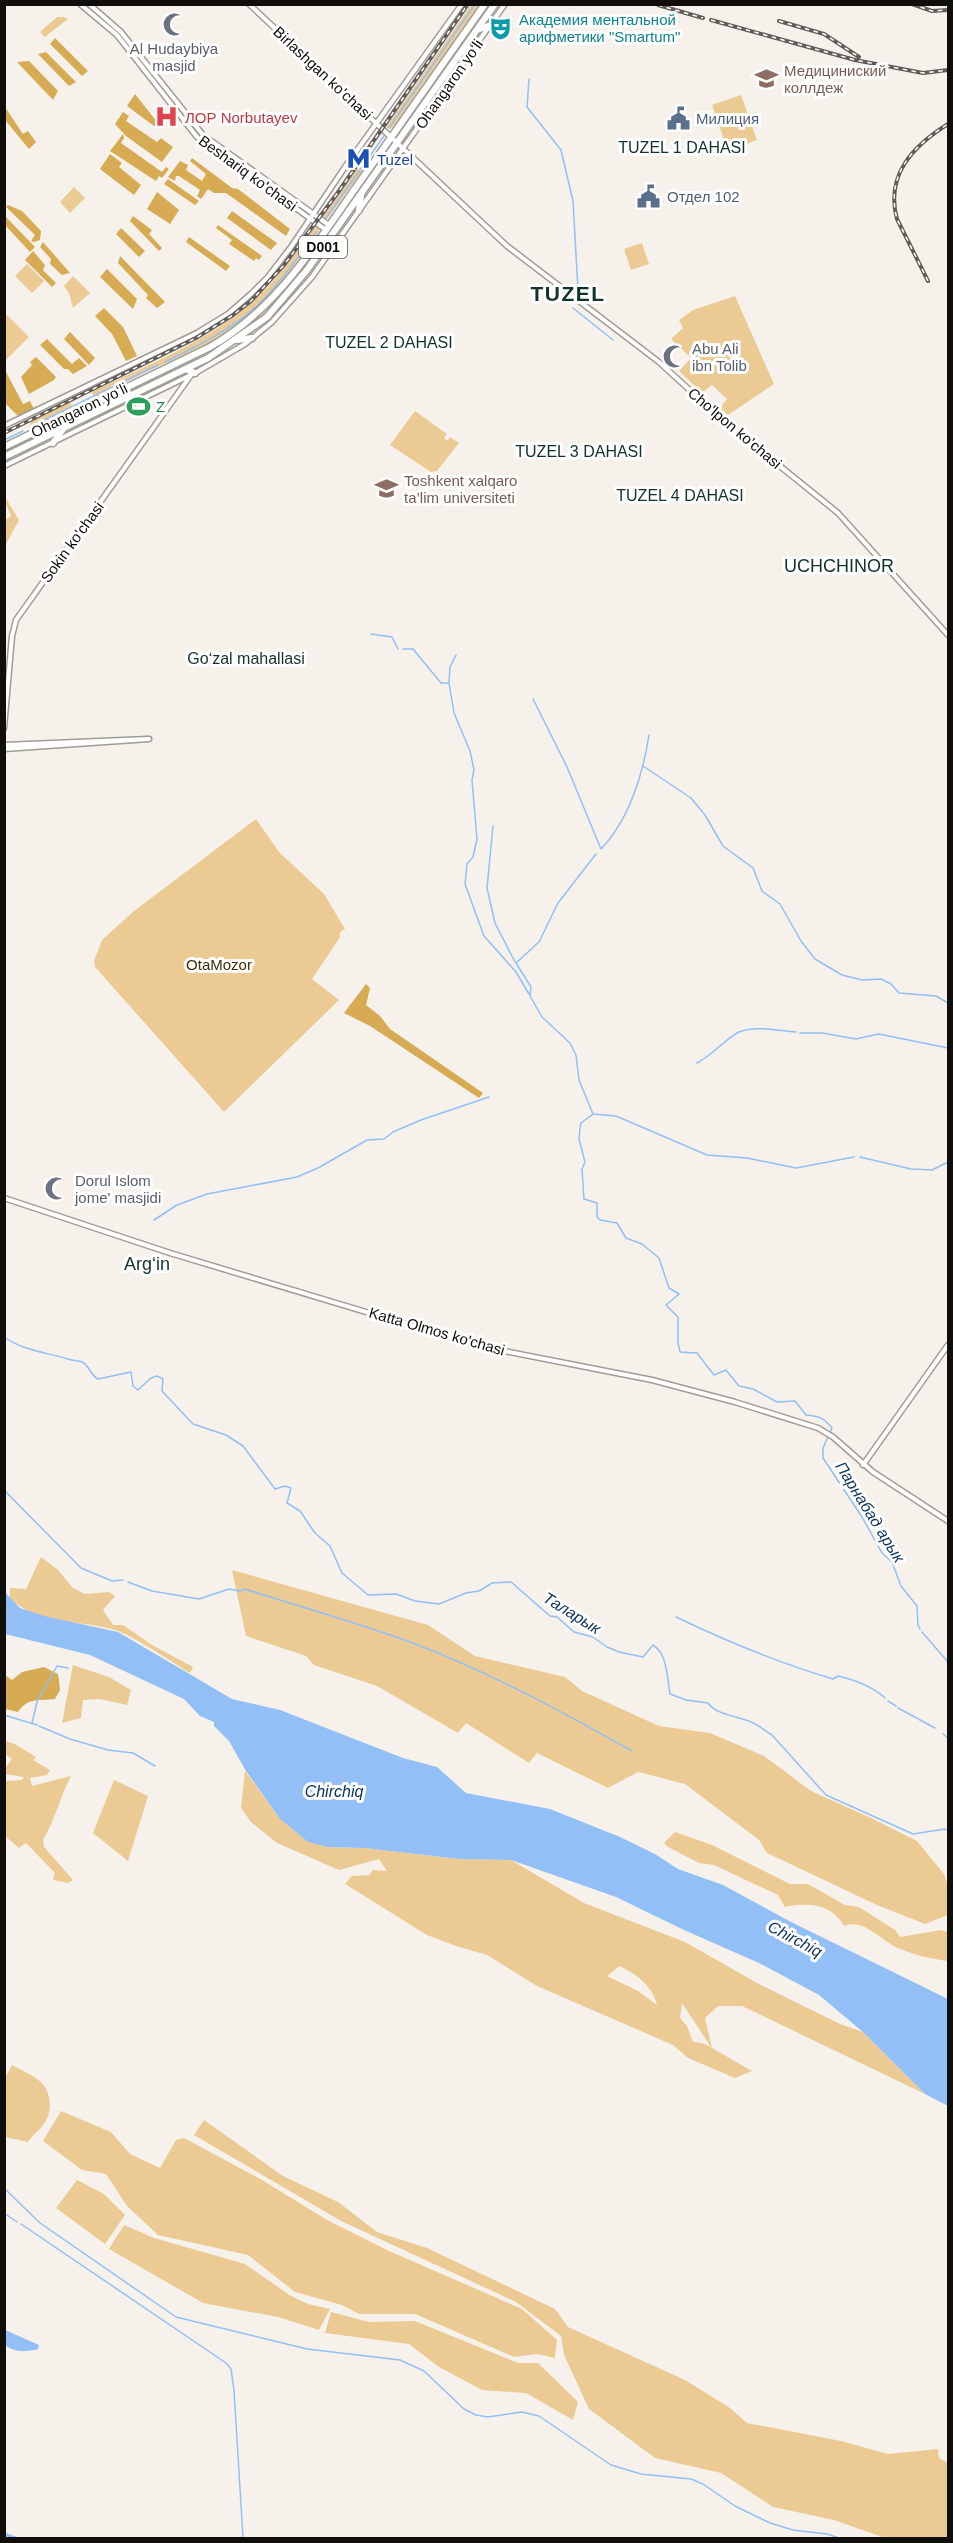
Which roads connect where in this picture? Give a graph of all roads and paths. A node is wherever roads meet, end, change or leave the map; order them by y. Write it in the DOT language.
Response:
graph roads {
  1 [pos="80,4"];
  2 [pos="88,4"];
  3 [pos="249,4"];
  4 [pos="462,4"];
  5 [pos="485,4"];
  6 [pos="495,4"];
  7 [pos="505,4"];
  8 [pos="491,24"];
  9 [pos="476,30"];
  10 [pos="149,67"];
  11 [pos="145,71"];
  12 [pos="377,123"];
  13 [pos="391,137"];
  14 [pos="397,143"];
  15 [pos="402,150"];
  16 [pos="271,184"];
  17 [pos="268,189"];
  18 [pos="361,194"];
  19 [pos="359,210"];
  20 [pos="312,216"];
  21 [pos="327,227"];
  22 [pos="339,239"];
  23 [pos="327,242"];
  24 [pos="252,338"];
  25 [pos="237,340"];
  26 [pos="163,369"];
  27 [pos="185,369"];
  28 [pos="193,374"];
  29 [pos="167,378"];
  30 [pos="143,379"];
  31 [pos="147,388"];
  32 [pos="4,426"];
  33 [pos="64,428"];
  34 [pos="52,443"];
  35 [pos="4,447"];
  36 [pos="4,457"];
  37 [pos="4,466"];
  38 [pos="948,635"];
  39 [pos="4,728"];
  40 [pos="4,747"];
  41 [pos="4,1198"];
  42 [pos="948,1345"];
  43 [pos="863,1465"];
  44 [pos="948,1521"];
  1 -- 11 [label="street, Beshariq ko'chasi"];
  2 -- 10 [label="street, Beshariq ko'chasi"];
  3 -- 12 [label="street, Birlashgan ko'chasi"];
  4 -- 12 [label="street"];
  5 -- 13 [label="highway, Ohangaron yoʻli / D001"];
  6 -- 9 [label="highway, Ohangaron yoʻli / D001"];
  7 -- 8 [label="street, Ohangaron yoʻli"];
  8 -- 9 [label="highway"];
  8 -- 15 [label="street, Ohangaron yoʻli"];
  9 -- 14 [label="highway, Ohangaron yoʻli / D001"];
  10 -- 11 [label="street"];
  10 -- 16 [label="street, Beshariq ko'chasi"];
  11 -- 17 [label="street, Beshariq ko'chasi"];
  12 -- 13 [label="street, Birlashgan ko'chasi"];
  12 -- 20 [label="street"];
  13 -- 14 [label="street, Birlashgan ko'chasi"];
  13 -- 21 [label="highway, Ohangaron yoʻli / D001"];
  14 -- 15 [label="street, Cho'lpon ko'chasi"];
  14 -- 18 [label="highway, Ohangaron yoʻli / D001"];
  15 -- 19 [label="street, Ohangaron yoʻli"];
  15 -- 38 [label="street, Cho'lpon ko'chasi"];
  16 -- 17 [label="street"];
  16 -- 20 [label="street, Beshariq ko'chasi"];
  17 -- 20 [label="street, Beshariq ko'chasi"];
  18 -- 19 [label="highway"];
  18 -- 23 [label="highway, Ohangaron yoʻli / D001"];
  19 -- 22 [label="street, Ohangaron yoʻli"];
  20 -- 21 [label="street, Beshariq ko'chasi"];
  20 -- 32 [label="street"];
  21 -- 26 [label="highway, Ohangaron yoʻli / D001"];
  22 -- 23 [label="highway"];
  22 -- 24 [label="street, Ohangaron yoʻli"];
  23 -- 25 [label="highway, Ohangaron yoʻli / D001"];
  24 -- 25 [label="highway"];
  24 -- 28 [label="street, Ohangaron yoʻli"];
  25 -- 27 [label="highway, Ohangaron yoʻli / D001"];
  26 -- 29 [label="highway"];
  26 -- 30 [label="highway, Ohangaron yoʻli / D001"];
  27 -- 28 [label="highway"];
  27 -- 29 [label="highway, Ohangaron yoʻli / D001"];
  28 -- 34 [label="street, Ohangaron yoʻli"];
  28 -- 39 [label="street, Sokin ko'chasi"];
  29 -- 31 [label="highway, Ohangaron yoʻli / D001"];
  30 -- 31 [label="highway"];
  30 -- 35 [label="highway, Ohangaron yoʻli / D001"];
  31 -- 33 [label="highway, Ohangaron yoʻli / D001"];
  33 -- 34 [label="highway"];
  33 -- 36 [label="highway, Ohangaron yoʻli / D001"];
  34 -- 37 [label="street, Ohangaron yoʻli"];
  40 -- 40 [label="street"];
  41 -- 43 [label="street, Katta Olmos ko'chasi"];
  42 -- 43 [label="street"];
  43 -- 44 [label="street, Katta Olmos ko'chasi"];
}
